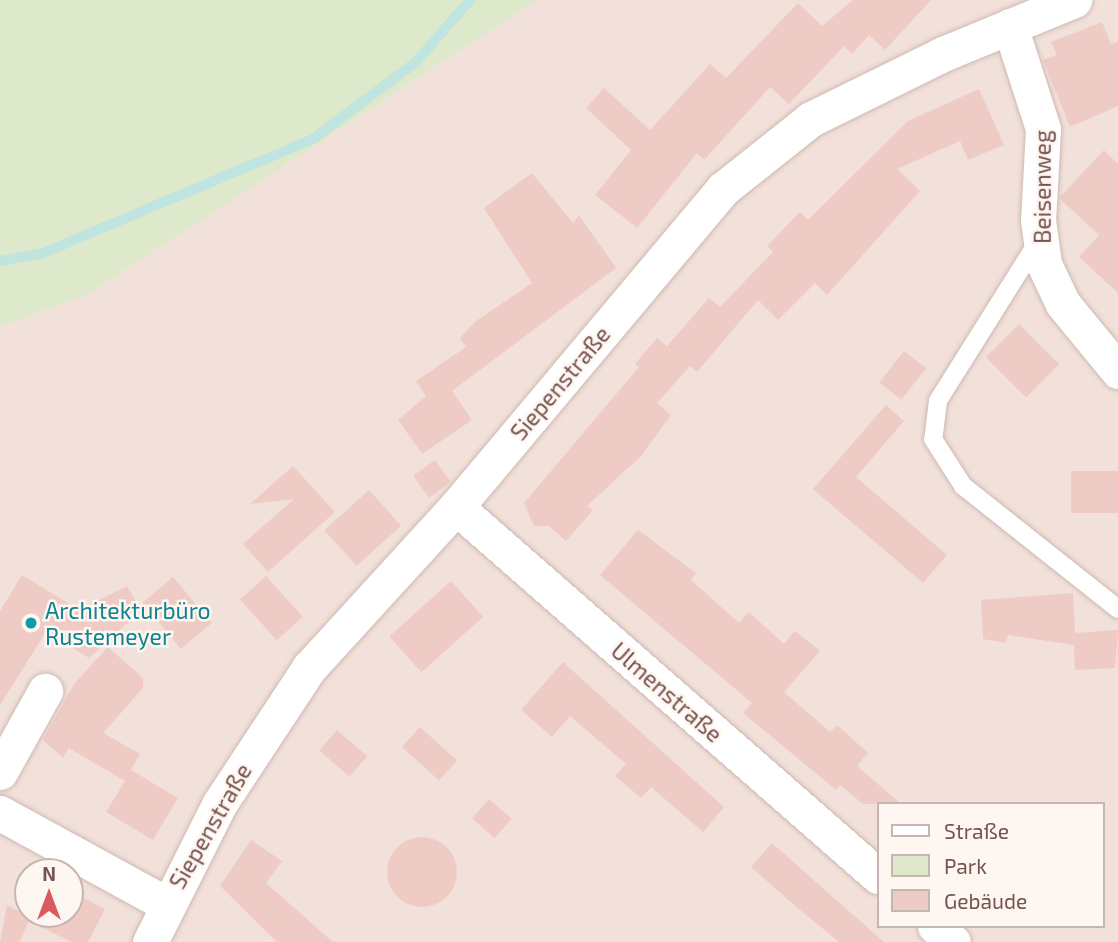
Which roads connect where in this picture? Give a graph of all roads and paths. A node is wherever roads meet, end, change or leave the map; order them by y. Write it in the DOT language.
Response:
graph roads {
  1 [pos="1074,0"];
  2 [pos="1010,26"];
  3 [pos="1039,240"];
  4 [pos="1118,371"];
  5 [pos="456,507"];
  6 [pos="1118,609"];
  7 [pos="45,691"];
  8 [pos="0,772"];
  9 [pos="0,813"];
  10 [pos="876,874"];
  11 [pos="166,904"];
  12 [pos="937,928"];
  13 [pos="150,942"];
  14 [pos="953,942"];
  1 -- 2 [label="street, Siepenstraße"];
  2 -- 3 [label="street, Beisenweg"];
  2 -- 5 [label="street, Siepenstraße"];
  3 -- 4 [label="street, Beisenweg"];
  3 -- 6 [label="lane"];
  5 -- 10 [label="street, Ulmenstraße"];
  5 -- 11 [label="street, Siepenstraße"];
  7 -- 8 [label="street"];
  9 -- 11 [label="street, Siepenstraße"];
  11 -- 13 [label="street, Siepenstraße"];
  12 -- 14 [label="street"];
}
